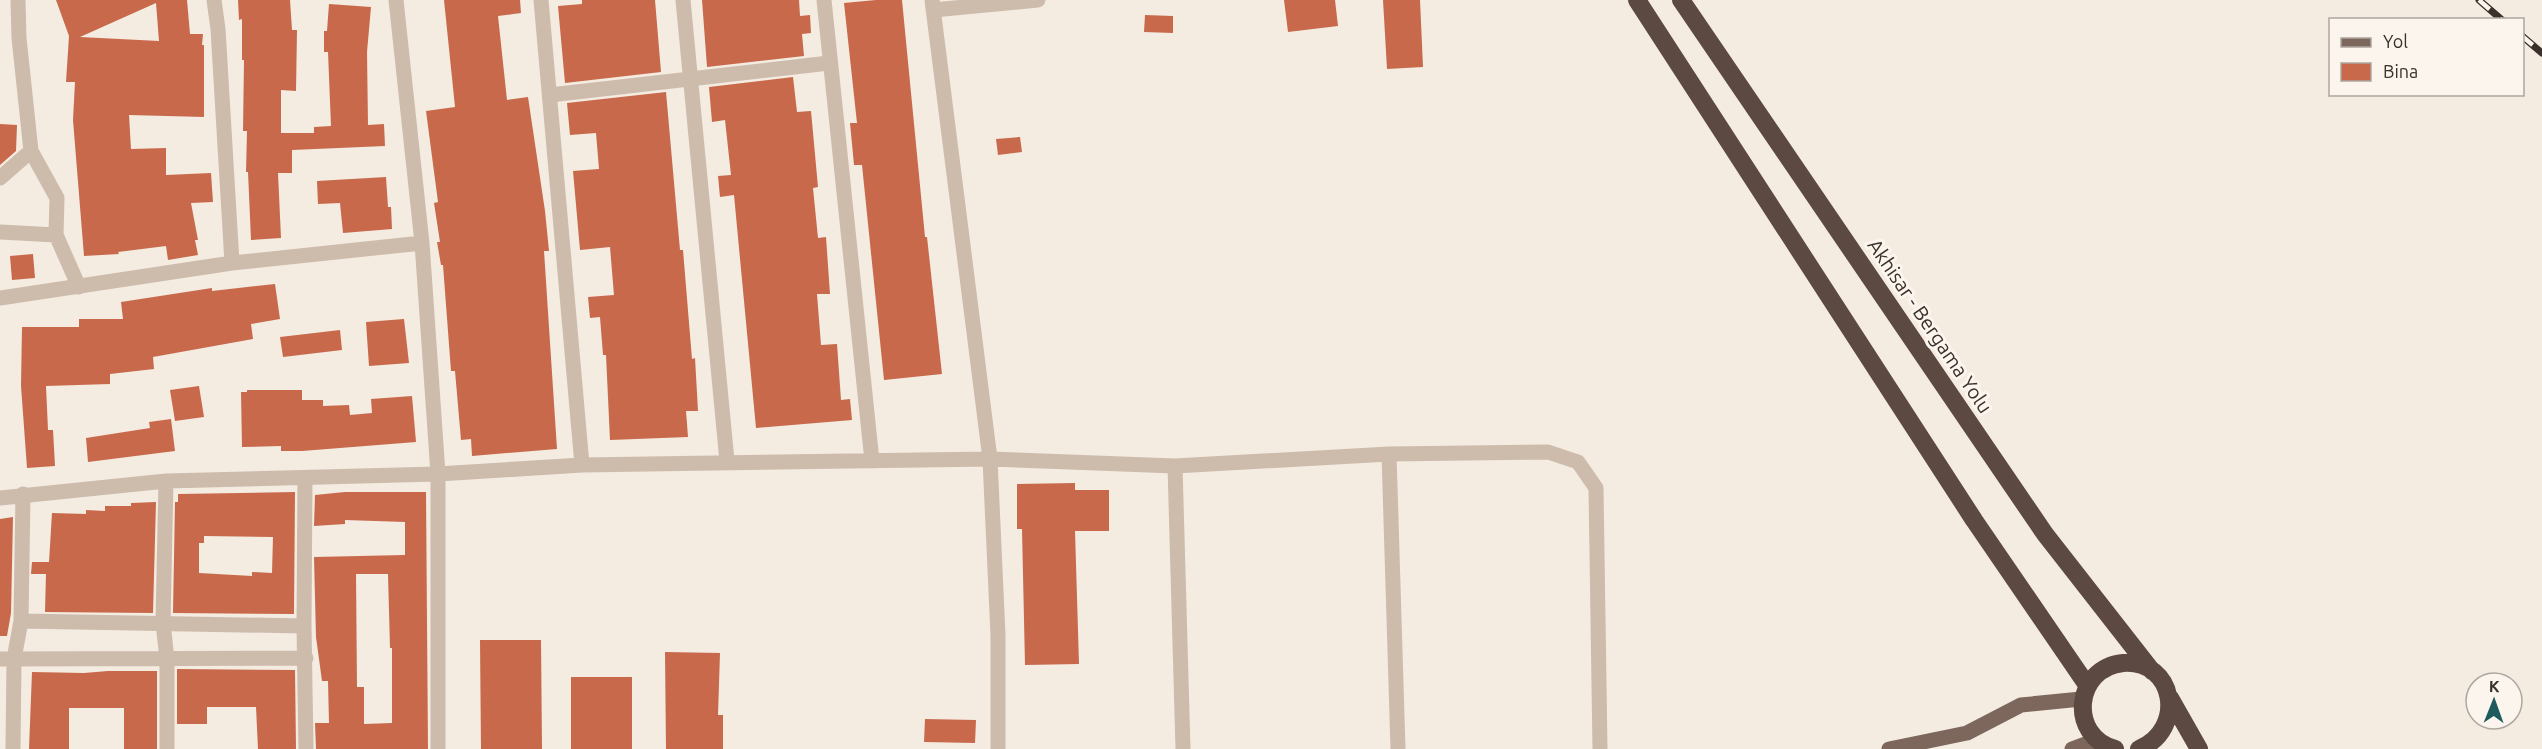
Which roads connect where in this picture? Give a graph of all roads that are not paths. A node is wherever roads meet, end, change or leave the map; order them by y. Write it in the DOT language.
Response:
graph roads {
  1 [pos="18,0"];
  2 [pos="214,0"];
  3 [pos="396,0"];
  4 [pos="541,0"];
  5 [pos="683,0"];
  6 [pos="824,0"];
  7 [pos="1038,0"];
  8 [pos="1637,0"];
  9 [pos="1681,0"];
  10 [pos="932,5"];
  11 [pos="830,63"];
  12 [pos="689,79"];
  13 [pos="550,95"];
  14 [pos="31,151"];
  15 [pos="0,178"];
  16 [pos="0,232"];
  17 [pos="56,235"];
  18 [pos="422,243"];
  19 [pos="232,263"];
  20 [pos="79,287"];
  21 [pos="0,298"];
  22 [pos="1389,454"];
  23 [pos="990,459"];
  24 [pos="727,461"];
  25 [pos="872,461"];
  26 [pos="582,465"];
  27 [pos="1175,466"];
  28 [pos="438,474"];
  29 [pos="306,478"];
  30 [pos="166,481"];
  31 [pos="23,494"];
  32 [pos="0,498"];
  33 [pos="21,621"];
  34 [pos="163,623"];
  35 [pos="304,626"];
  36 [pos="306,658"];
  37 [pos="7,659"];
  38 [pos="167,659"];
  39 [pos="2152,671"];
  40 [pos="2084,692"];
  41 [pos="2168,695"];
  42 [pos="2107,746"];
  43 [pos="14,749"];
  44 [pos="167,749"];
  45 [pos="306,749"];
  46 [pos="438,749"];
  47 [pos="998,749"];
  48 [pos="1183,749"];
  49 [pos="1398,749"];
  50 [pos="1600,749"];
  51 [pos="1890,749"];
  52 [pos="2072,749"];
  53 [pos="2139,749"];
  54 [pos="2199,749"];
  1 -- 14 [label="street"];
  2 -- 19 [label="street"];
  3 -- 18 [label="street"];
  4 -- 13 [label="street"];
  5 -- 12 [label="street"];
  6 -- 11 [label="street"];
  7 -- 10 [label="street"];
  8 -- 40 [label="highway"];
  9 -- 39 [label="highway, Akhisar - Bergama Yolu"];
  10 -- 23 [label="street"];
  11 -- 12 [label="street"];
  11 -- 25 [label="street"];
  12 -- 13 [label="street"];
  12 -- 24 [label="street"];
  13 -- 26 [label="street"];
  14 -- 15 [label="street"];
  14 -- 17 [label="street"];
  16 -- 17 [label="street"];
  17 -- 20 [label="street"];
  18 -- 19 [label="street"];
  18 -- 28 [label="street"];
  19 -- 20 [label="street"];
  20 -- 21 [label="street"];
  22 -- 27 [label="street"];
  22 -- 49 [label="street"];
  22 -- 50 [label="street"];
  23 -- 25 [label="street"];
  23 -- 27 [label="street"];
  23 -- 47 [label="street"];
  24 -- 25 [label="street"];
  24 -- 26 [label="street"];
  26 -- 28 [label="street"];
  27 -- 48 [label="street"];
  28 -- 29 [label="street"];
  28 -- 46 [label="street"];
  29 -- 30 [label="street"];
  29 -- 35 [label="street"];
  30 -- 31 [label="street"];
  30 -- 34 [label="street"];
  31 -- 32 [label="street"];
  31 -- 33 [label="street"];
  33 -- 34 [label="street"];
  33 -- 37 [label="street"];
  34 -- 35 [label="street"];
  34 -- 38 [label="street"];
  35 -- 36 [label="street"];
  36 -- 38 [label="street"];
  36 -- 45 [label="street"];
  37 -- 38 [label="street"];
  37 -- 43 [label="street"];
  38 -- 44 [label="street"];
  39 -- 40 [label="highway"];
  39 -- 41 [label="highway, Akhisar - Bergama Yolu"];
  40 -- 42 [label="highway"];
  40 -- 51 [label="main road"];
  41 -- 53 [label="highway"];
  41 -- 54 [label="highway, Akhisar - Bergama Yolu"];
  42 -- 52 [label="main road"];
}
